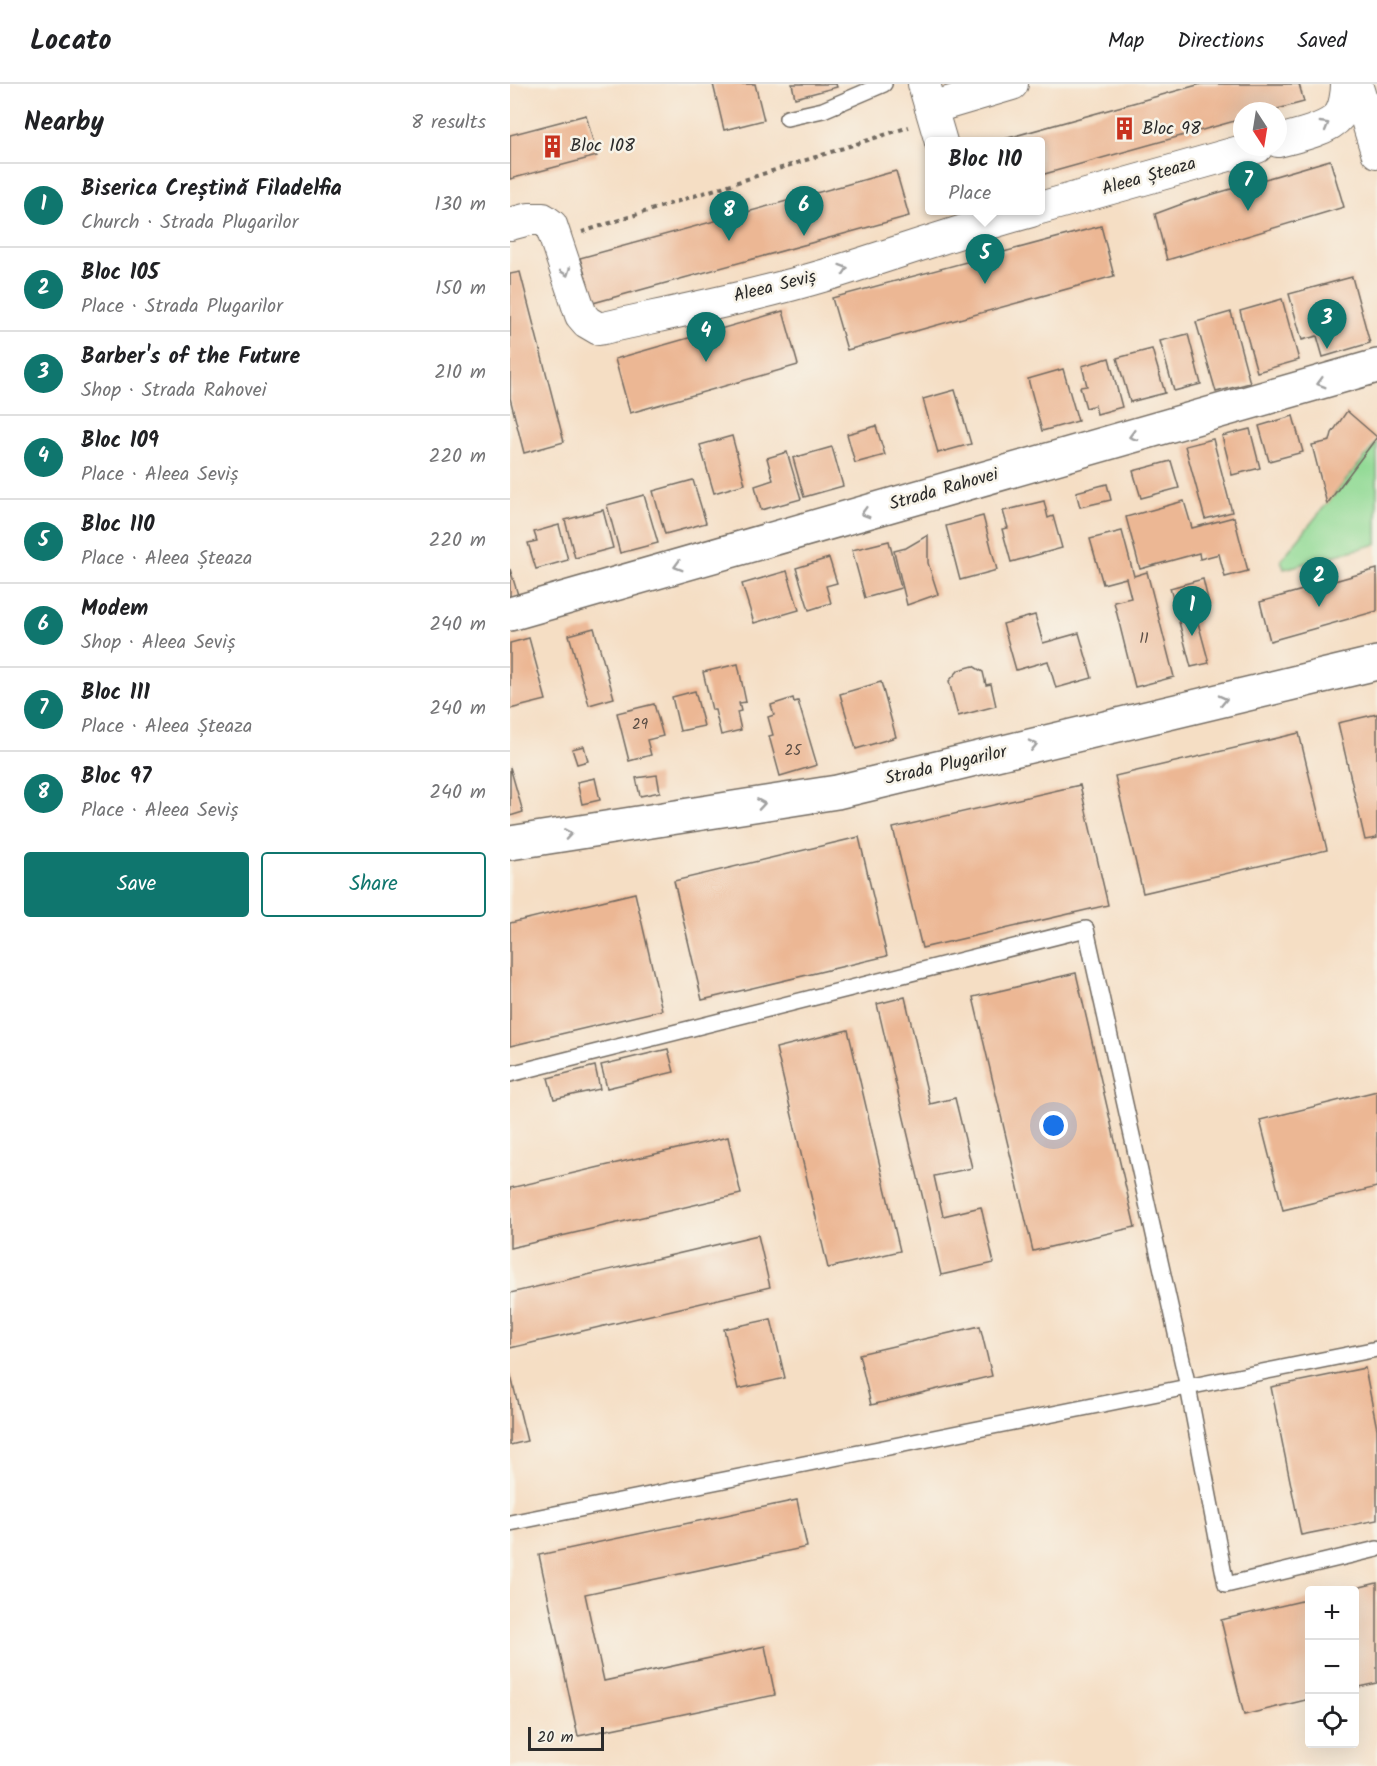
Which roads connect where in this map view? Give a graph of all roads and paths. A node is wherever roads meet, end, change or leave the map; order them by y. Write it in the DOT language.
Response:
graph roads {
  1 [pos="884,84"];
  2 [pos="1012,84"];
  3 [pos="1347,84"];
  4 [pos="1356,84"];
  5 [pos="932,113"];
  6 [pos="787,118"];
  7 [pos="1287,138"];
  8 [pos="1377,152"];
  9 [pos="1233,154"];
  10 [pos="1045,207"];
  11 [pos="996,215"];
  12 [pos="962,220"];
  13 [pos="510,224"];
  14 [pos="556,241"];
  15 [pos="1377,366"];
  16 [pos="510,614"];
  17 [pos="1377,663"];
  18 [pos="510,843"];
  19 [pos="510,1074"];
  20 [pos="1377,1349"];
  21 [pos="1188,1386"];
  22 [pos="510,1522"];
  23 [pos="1377,1549"];
  1 -- 6 [label="lane"];
  2 -- 5 [label="street"];
  7 -- 3 [label="street, one-way"];
  4 -- 8 [label="street"];
  5 -- 14 [label="path"];
  9 -- 10 [label="street, Aleea Șteaza"];
  11 -- 12 [label="street"];
  14 -- 12 [label="street, Aleea Seviș, one-way"];
  13 -- 14 [label="street, Aleea Seviș"];
  15 -- 16 [label="street, Strada Rahovei, one-way"];
  18 -- 17 [label="street, Strada Plugarilor, one-way"];
  19 -- 21 [label="lane"];
  20 -- 21 [label="lane"];
  21 -- 22 [label="lane"];
  21 -- 23 [label="lane"];
}
